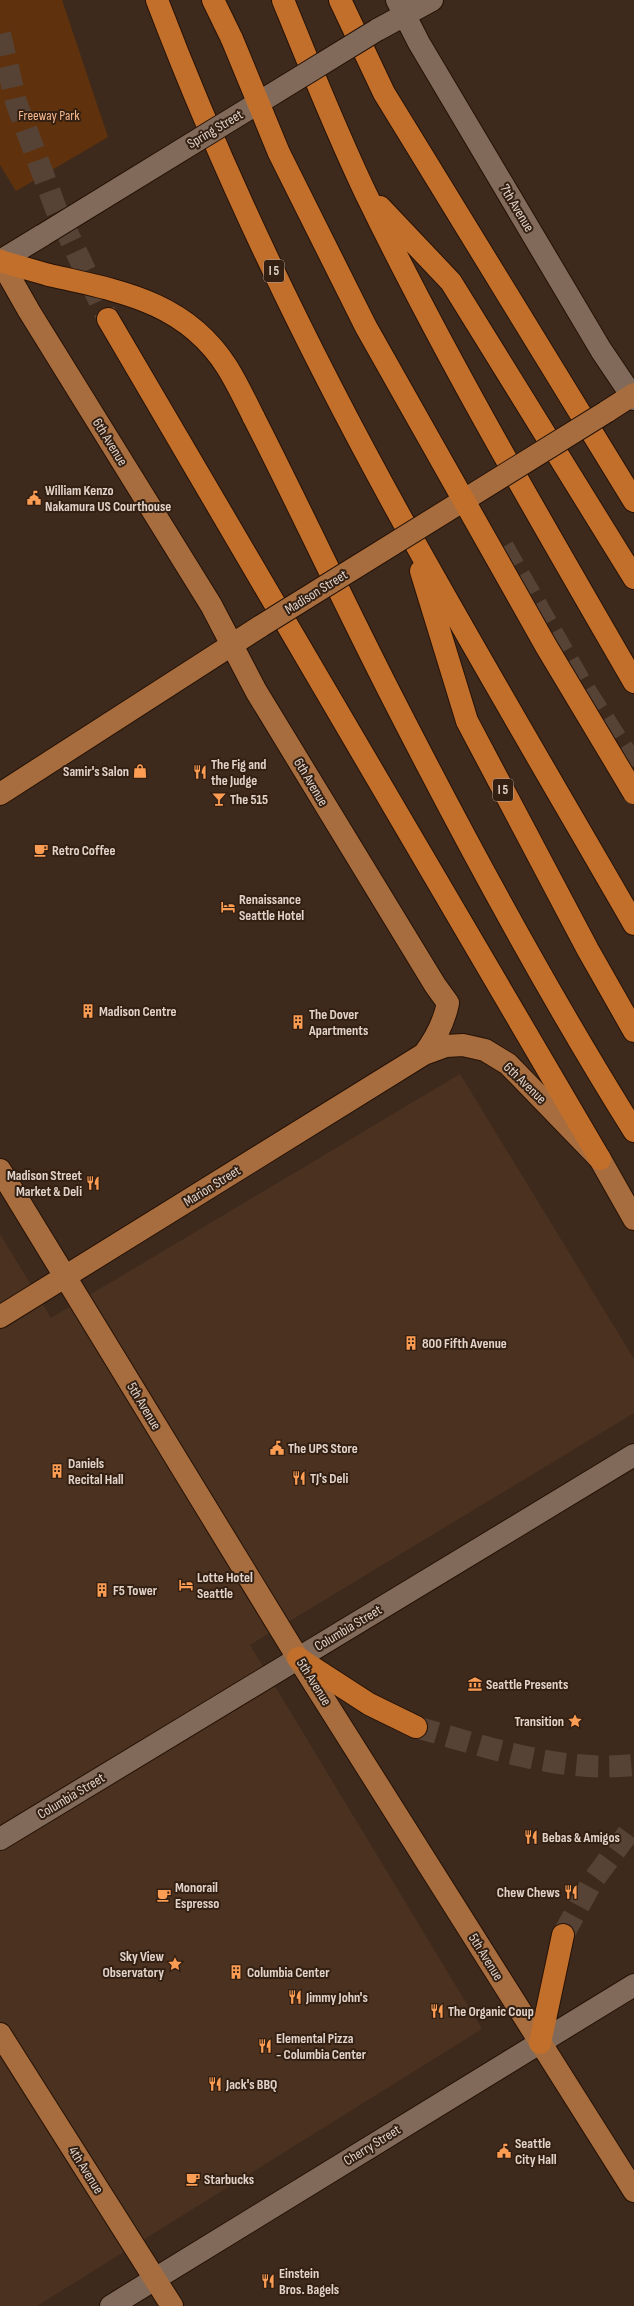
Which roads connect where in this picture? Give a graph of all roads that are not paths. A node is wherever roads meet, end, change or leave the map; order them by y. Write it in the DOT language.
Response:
graph roads {
  1 [pos="157,0"];
  2 [pos="213,0"];
  3 [pos="283,0"];
  4 [pos="340,0"];
  5 [pos="432,0"];
  6 [pos="401,7"];
  7 [pos="364,190"];
  8 [pos="0,261"];
  9 [pos="108,319"];
  10 [pos="633,396"];
  11 [pos="634,501"];
  12 [pos="409,533"];
  13 [pos="634,578"];
  14 [pos="231,644"];
  15 [pos="634,682"];
  16 [pos="634,793"];
  17 [pos="0,794"];
  18 [pos="634,924"];
  19 [pos="634,1031"];
  20 [pos="424,1054"];
  21 [pos="634,1131"];
  22 [pos="600,1159"];
  23 [pos="0,1170"];
  24 [pos="634,1219"];
  25 [pos="65,1276"];
  26 [pos="0,1317"];
  27 [pos="634,1455"];
  28 [pos="298,1658"];
  29 [pos="416,1728"];
  30 [pos="0,1839"];
  31 [pos="563,1935"];
  32 [pos="634,1985"];
  33 [pos="0,2034"];
  34 [pos="540,2043"];
  35 [pos="634,2191"];
  36 [pos="156,2279"];
  37 [pos="111,2306"];
  38 [pos="172,2306"];
  1 -- 12 [label="highway, I 5"];
  2 -- 16 [label="highway, bridge"];
  3 -- 7 [label="highway"];
  4 -- 11 [label="highway"];
  5 -- 6 [label="street, Spring Street"];
  6 -- 8 [label="street, Spring Street, bridge"];
  6 -- 10 [label="street, 7th Avenue"];
  7 -- 13 [label="highway"];
  7 -- 15 [label="highway"];
  8 -- 14 [label="main road, 6th Avenue"];
  8 -- 21 [label="highway, bridge"];
  9 -- 22 [label="highway"];
  10 -- 14 [label="main road, Madison Street, bridge"];
  12 -- 18 [label="highway, I 5"];
  12 -- 19 [label="highway, I 5"];
  14 -- 17 [label="main road, Madison Street"];
  14 -- 20 [label="main road, 6th Avenue"];
  20 -- 22 [label="main road, 6th Avenue"];
  20 -- 25 [label="main road, Marion Street"];
  22 -- 24 [label="main road, 6th Avenue"];
  23 -- 25 [label="main road, 5th Avenue"];
  25 -- 26 [label="main road, Marion Street"];
  25 -- 28 [label="main road, 5th Avenue"];
  27 -- 28 [label="street, Columbia Street"];
  28 -- 29 [label="highway"];
  28 -- 30 [label="street, Columbia Street"];
  28 -- 34 [label="main road, 5th Avenue"];
  31 -- 34 [label="highway"];
  32 -- 34 [label="street, Cherry Street"];
  33 -- 36 [label="main road, 4th Avenue"];
  34 -- 35 [label="main road, 5th Avenue"];
  34 -- 36 [label="street, Cherry Street"];
  36 -- 37 [label="street, Cherry Street"];
  36 -- 38 [label="main road, 4th Avenue"];
}
